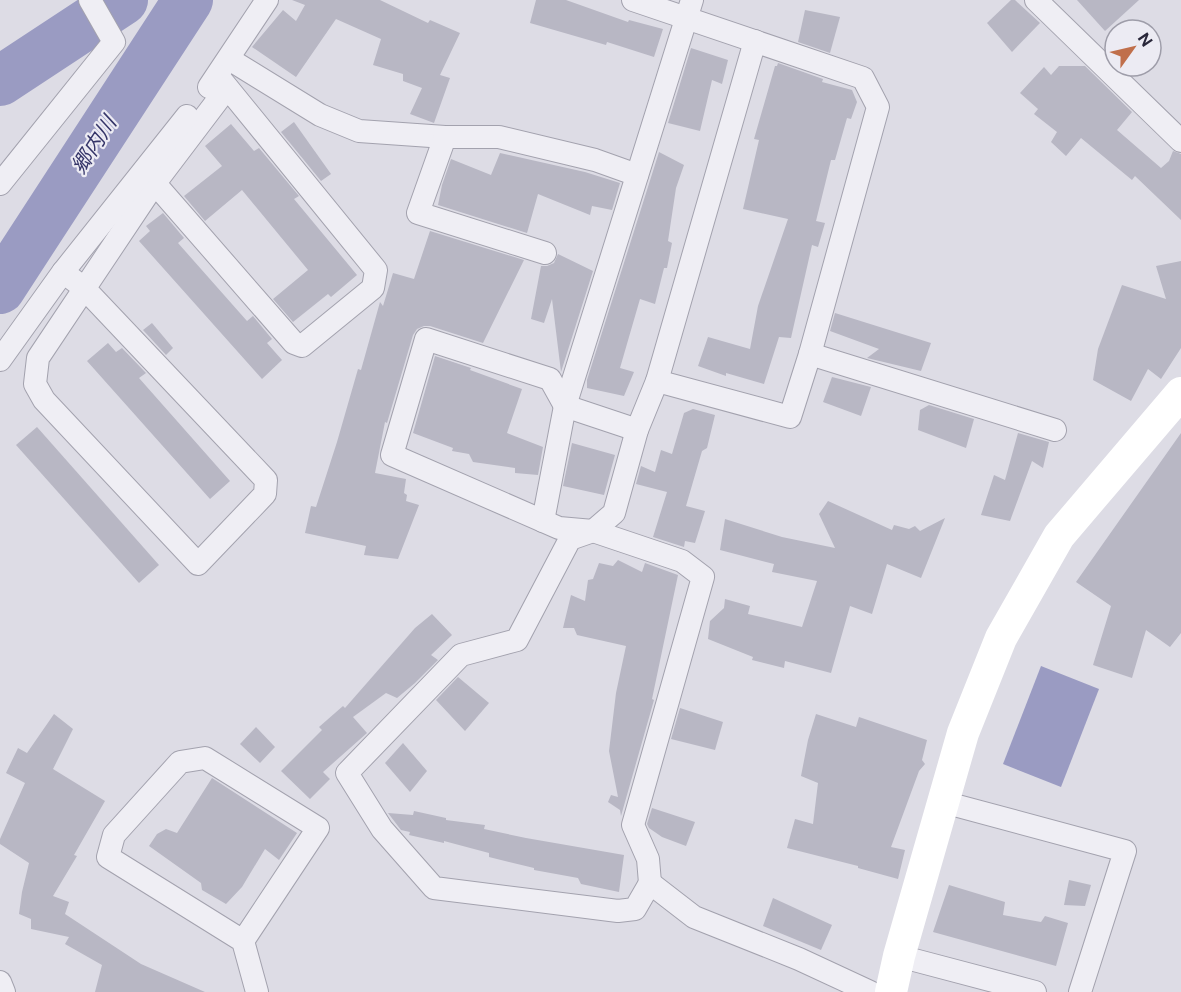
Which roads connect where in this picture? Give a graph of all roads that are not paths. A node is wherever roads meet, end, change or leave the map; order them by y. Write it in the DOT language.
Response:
graph roads {
  1 [pos="267,0"];
  2 [pos="633,0"];
  3 [pos="1036,0"];
  4 [pos="90,1"];
  5 [pos="696,5"];
  6 [pos="755,41"];
  7 [pos="225,74"];
  8 [pos="445,137"];
  9 [pos="1181,141"];
  10 [pos="636,175"];
  11 [pos="150,177"];
  12 [pos="0,184"];
  13 [pos="545,253"];
  14 [pos="63,272"];
  15 [pos="84,288"];
  16 [pos="810,354"];
  17 [pos="0,360"];
  18 [pos="657,381"];
  19 [pos="1181,393"];
  20 [pos="565,406"];
  21 [pos="637,430"];
  22 [pos="1055,430"];
  23 [pos="543,521"];
  24 [pos="593,531"];
  25 [pos="943,802"];
  26 [pos="650,883"];
  27 [pos="243,941"];
  28 [pos="899,956"];
  29 [pos="0,982"];
  30 [pos="4,992"];
  31 [pos="257,992"];
  32 [pos="870,992"];
  33 [pos="891,992"];
  34 [pos="1035,992"];
  35 [pos="1080,992"];
  1 -- 7 [label="street"];
  2 -- 5 [label="street"];
  3 -- 9 [label="street"];
  4 -- 12 [label="street"];
  5 -- 6 [label="street"];
  5 -- 10 [label="street"];
  6 -- 16 [label="street"];
  6 -- 18 [label="street"];
  7 -- 8 [label="street"];
  7 -- 11 [label="street"];
  7 -- 11 [label="street"];
  8 -- 10 [label="street"];
  8 -- 13 [label="street"];
  10 -- 20 [label="street"];
  11 -- 14 [label="street"];
  11 -- 15 [label="street"];
  14 -- 15 [label="street"];
  14 -- 17 [label="street"];
  15 -- 15 [label="street"];
  16 -- 18 [label="street"];
  16 -- 22 [label="street"];
  18 -- 21 [label="street"];
  19 -- 25 [label="street"];
  20 -- 21 [label="street"];
  20 -- 23 [label="street"];
  20 -- 23 [label="street"];
  21 -- 24 [label="street"];
  23 -- 24 [label="street"];
  24 -- 26 [label="street"];
  24 -- 26 [label="street"];
  25 -- 28 [label="street"];
  25 -- 35 [label="street"];
  26 -- 32 [label="street"];
  27 -- 27 [label="street"];
  27 -- 31 [label="street"];
  28 -- 33 [label="street"];
  28 -- 34 [label="street"];
  29 -- 30 [label="street"];
}
